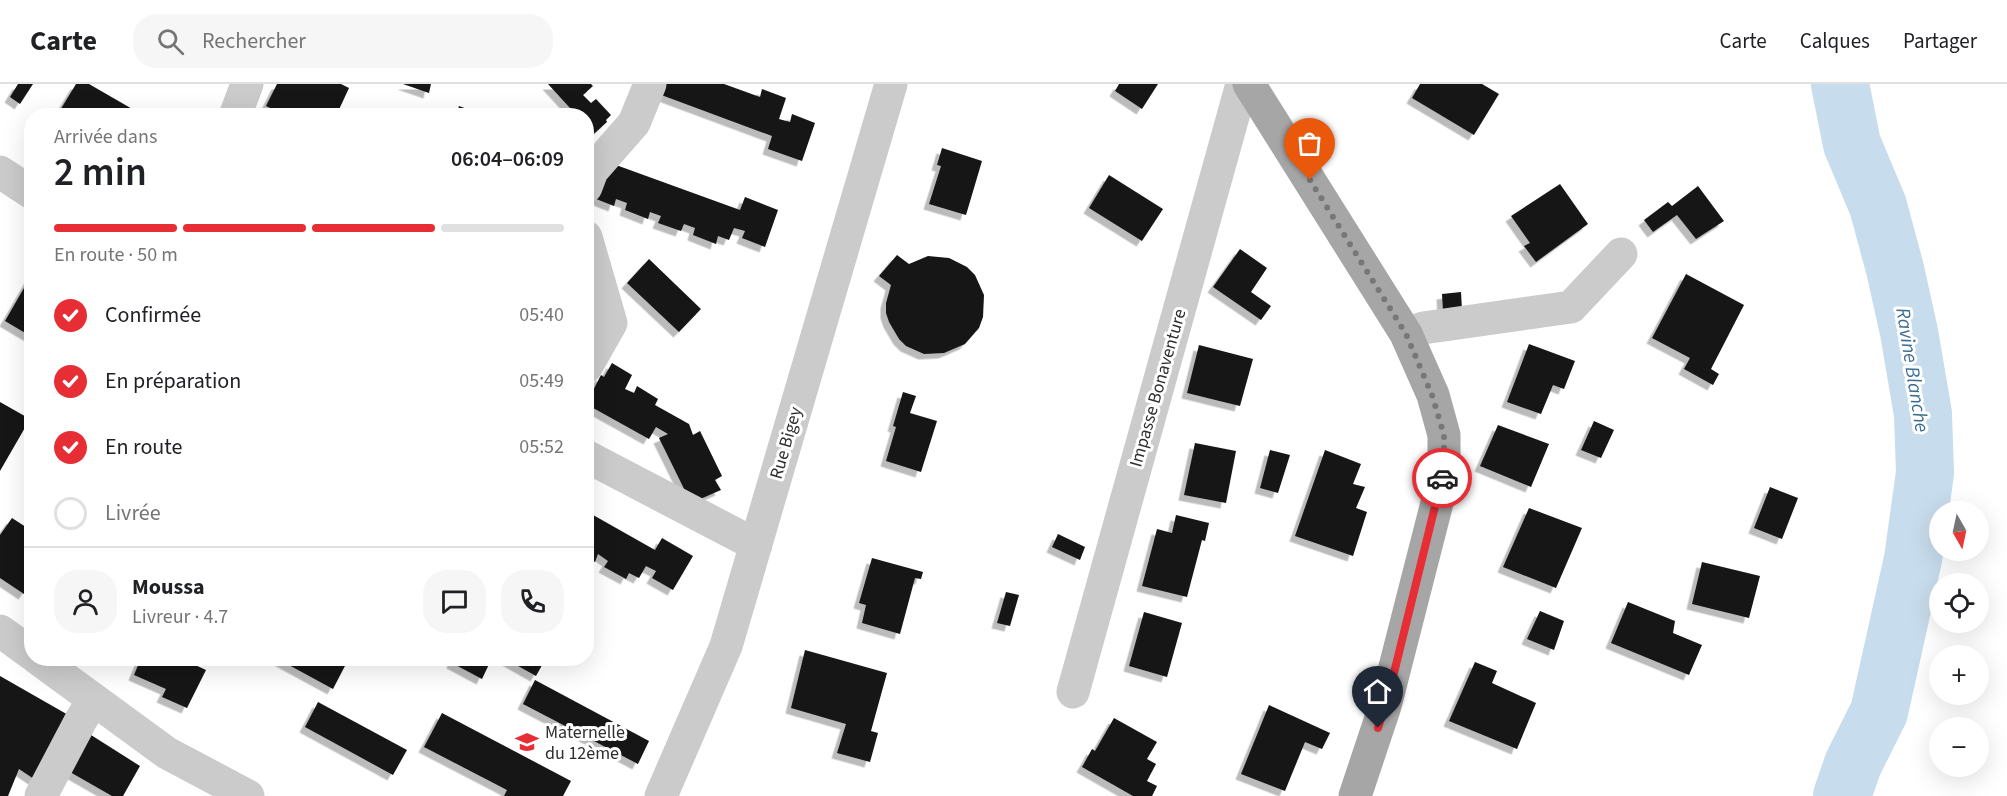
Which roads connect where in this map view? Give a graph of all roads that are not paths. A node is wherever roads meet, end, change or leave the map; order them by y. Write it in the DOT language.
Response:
graph roads {
  1 [pos="247,84"];
  2 [pos="650,84"];
  3 [pos="891,84"];
  4 [pos="1242,84"];
  5 [pos="1249,84"];
  6 [pos="238,108"];
  7 [pos="594,169"];
  8 [pos="0,172"];
  9 [pos="24,188"];
  10 [pos="1622,254"];
  11 [pos="594,265"];
  12 [pos="1406,334"];
  13 [pos="594,353"];
  14 [pos="594,460"];
  15 [pos="756,545"];
  16 [pos="0,631"];
  17 [pos="24,648"];
  18 [pos="48,666"];
  19 [pos="1073,692"];
  20 [pos="93,700"];
  21 [pos="42,796"];
  22 [pos="248,796"];
  23 [pos="661,796"];
  24 [pos="1355,796"];
  1 -- 6 [label="street"];
  2 -- 7 [label="street"];
  3 -- 15 [label="street, Rue Bigey"];
  4 -- 19 [label="street, Impasse Bonaventure"];
  5 -- 12 [label="main road"];
  8 -- 9 [label="street"];
  10 -- 12 [label="street"];
  11 -- 13 [label="street"];
  12 -- 24 [label="main road"];
  14 -- 15 [label="street"];
  15 -- 23 [label="street, Rue Bigey"];
  16 -- 17 [label="street"];
  18 -- 20 [label="street"];
  20 -- 21 [label="street"];
  20 -- 22 [label="street"];
}
